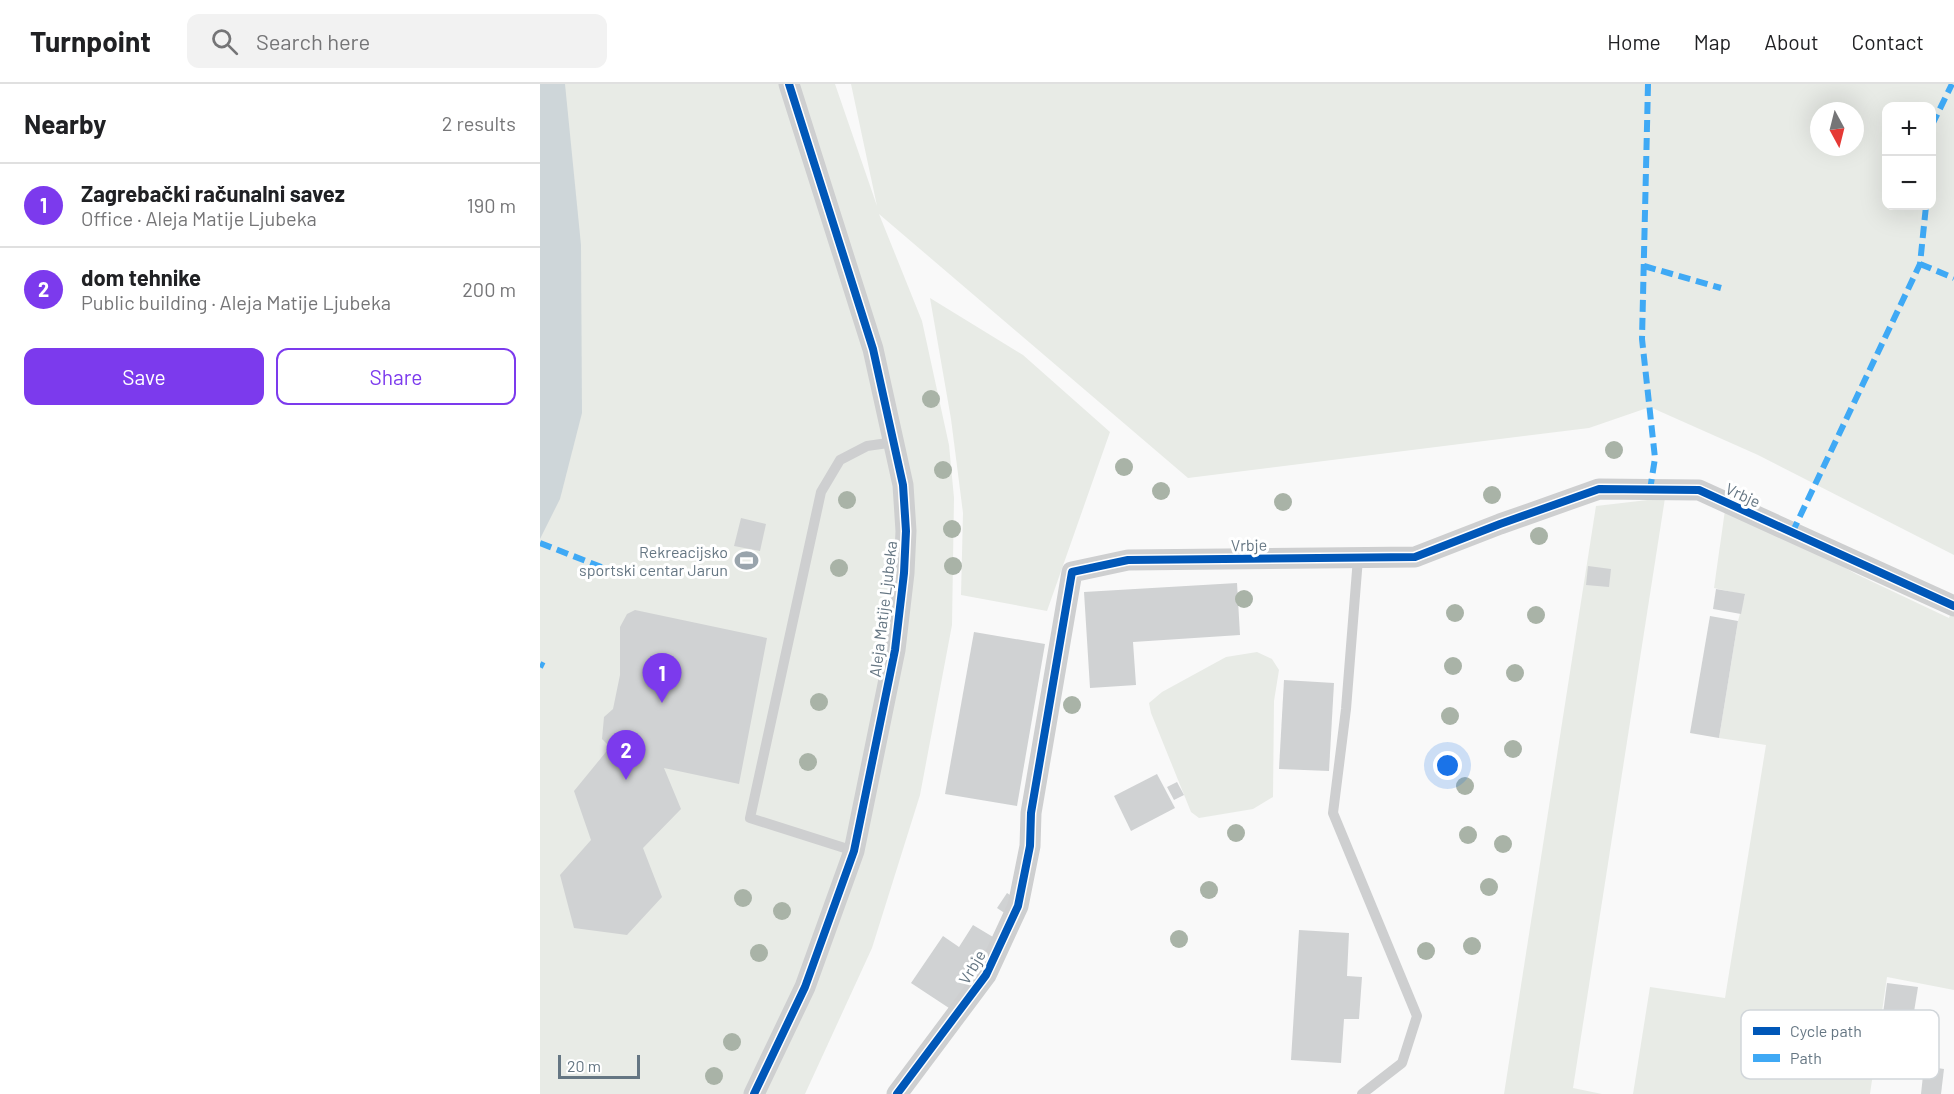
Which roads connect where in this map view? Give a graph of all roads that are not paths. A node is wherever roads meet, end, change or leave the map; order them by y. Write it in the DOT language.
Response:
graph roads {
  1 [pos="789,84"];
  2 [pos="895,442"];
  3 [pos="1358,558"];
  4 [pos="1954,606"];
  5 [pos="854,851"];
  6 [pos="754,1094"];
  7 [pos="897,1094"];
  8 [pos="1362,1094"];
  1 -- 2 [label="street, Aleja Matije Ljubeka"];
  2 -- 5 [label="street, Aleja Matije Ljubeka"];
  2 -- 5 [label="lane"];
  3 -- 4 [label="street, Vrbje"];
  3 -- 7 [label="street, Vrbje"];
  3 -- 8 [label="lane"];
  5 -- 6 [label="street, Aleja Matije Ljubeka"];
}
